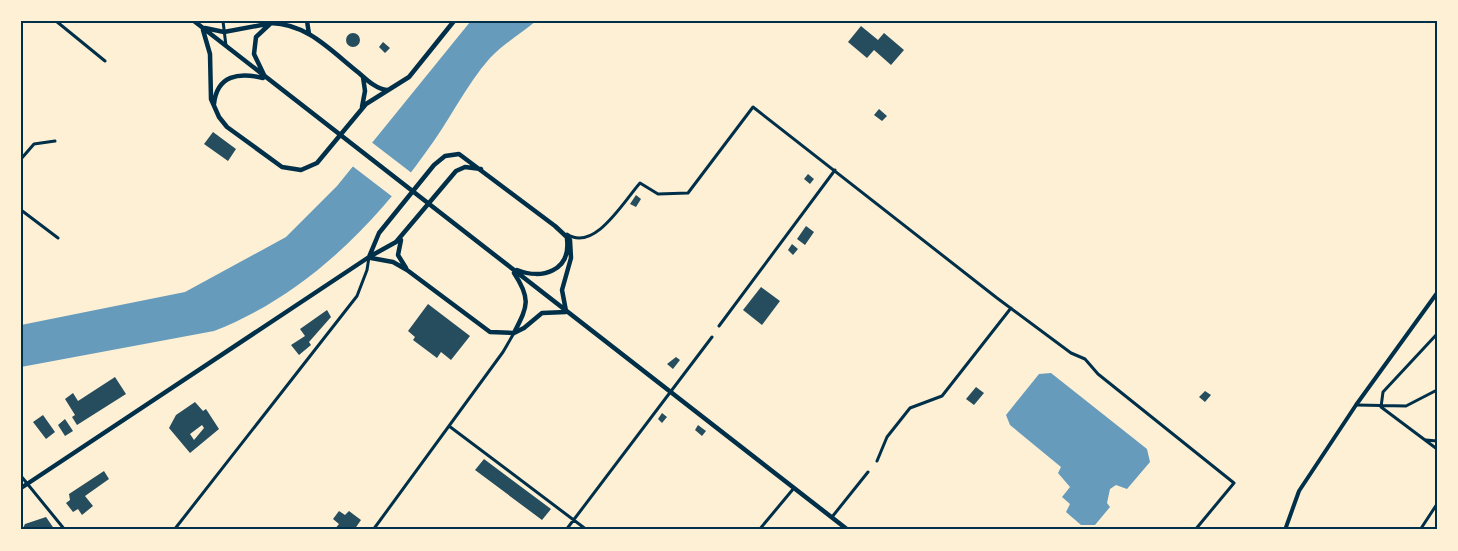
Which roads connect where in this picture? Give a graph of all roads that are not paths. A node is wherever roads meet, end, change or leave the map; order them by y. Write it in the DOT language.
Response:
graph roads {
  1 [pos="56,21"];
  2 [pos="194,21"];
  3 [pos="223,21"];
  4 [pos="307,21"];
  5 [pos="454,21"];
  6 [pos="274,22"];
  7 [pos="202,28"];
  8 [pos="224,32"];
  9 [pos="309,34"];
  10 [pos="226,47"];
  11 [pos="105,61"];
  12 [pos="363,77"];
  13 [pos="267,80"];
  14 [pos="390,90"];
  15 [pos="215,109"];
  16 [pos="358,113"];
  17 [pos="56,141"];
  18 [pos="21,159"];
  19 [pos="481,169"];
  20 [pos="835,170"];
  21 [pos="21,210"];
  22 [pos="565,233"];
  23 [pos="402,236"];
  24 [pos="58,238"];
  25 [pos="369,258"];
  26 [pos="511,268"];
  27 [pos="407,270"];
  28 [pos="1437,292"];
  29 [pos="1011,308"];
  30 [pos="567,312"];
  31 [pos="719,326"];
  32 [pos="513,333"];
  33 [pos="1437,334"];
  34 [pos="712,337"];
  35 [pos="1437,390"];
  36 [pos="670,392"];
  37 [pos="1356,405"];
  38 [pos="1381,407"];
  39 [pos="449,426"];
  40 [pos="1425,439"];
  41 [pos="1437,441"];
  42 [pos="1437,449"];
  43 [pos="877,461"];
  44 [pos="868,472"];
  45 [pos="21,476"];
  46 [pos="28,484"];
  47 [pos="21,488"];
  48 [pos="794,488"];
  49 [pos="1437,504"];
  50 [pos="832,518"];
  51 [pos="574,520"];
  52 [pos="376,529"];
  53 [pos="64,530"];
  54 [pos="174,530"];
  55 [pos="566,530"];
  56 [pos="586,530"];
  57 [pos="759,530"];
  58 [pos="848,530"];
  59 [pos="1195,530"];
  60 [pos="1285,530"];
  61 [pos="1420,530"];
  1 -- 11 [label="street"];
  2 -- 7 [label="main road"];
  3 -- 8 [label="street"];
  4 -- 9 [label="main road"];
  5 -- 14 [label="main road"];
  6 -- 8 [label="main road"];
  6 -- 9 [label="main road"];
  6 -- 13 [label="main road"];
  7 -- 8 [label="main road"];
  7 -- 10 [label="main road"];
  7 -- 15 [label="main road"];
  8 -- 10 [label="street"];
  9 -- 12 [label="main road"];
  10 -- 13 [label="main road"];
  12 -- 14 [label="main road"];
  12 -- 16 [label="main road"];
  13 -- 15 [label="main road"];
  13 -- 26 [label="main road"];
  14 -- 16 [label="main road"];
  15 -- 16 [label="main road"];
  17 -- 18 [label="street"];
  19 -- 22 [label="main road"];
  19 -- 23 [label="main road"];
  19 -- 25 [label="main road"];
  20 -- 22 [label="street"];
  20 -- 29 [label="street"];
  20 -- 31 [label="street"];
  21 -- 24 [label="street"];
  22 -- 26 [label="main road"];
  22 -- 30 [label="main road"];
  23 -- 25 [label="main road"];
  23 -- 27 [label="main road"];
  25 -- 27 [label="main road"];
  25 -- 46 [label="main road"];
  25 -- 54 [label="street"];
  26 -- 30 [label="main road"];
  26 -- 32 [label="main road"];
  27 -- 32 [label="main road"];
  28 -- 37 [label="street"];
  29 -- 43 [label="street"];
  29 -- 59 [label="street"];
  30 -- 32 [label="main road"];
  30 -- 36 [label="main road"];
  32 -- 39 [label="street"];
  33 -- 38 [label="street"];
  34 -- 36 [label="street"];
  35 -- 38 [label="street"];
  36 -- 48 [label="main road"];
  36 -- 51 [label="street"];
  37 -- 38 [label="street"];
  37 -- 60 [label="street"];
  38 -- 40 [label="street"];
  39 -- 51 [label="street"];
  39 -- 52 [label="street"];
  40 -- 41 [label="street"];
  40 -- 42 [label="street"];
  44 -- 50 [label="street"];
  45 -- 46 [label="street"];
  46 -- 47 [label="main road"];
  46 -- 53 [label="street"];
  48 -- 50 [label="main road"];
  48 -- 57 [label="street"];
  49 -- 61 [label="street"];
  50 -- 58 [label="main road"];
  51 -- 55 [label="street"];
  51 -- 56 [label="street"];
}
